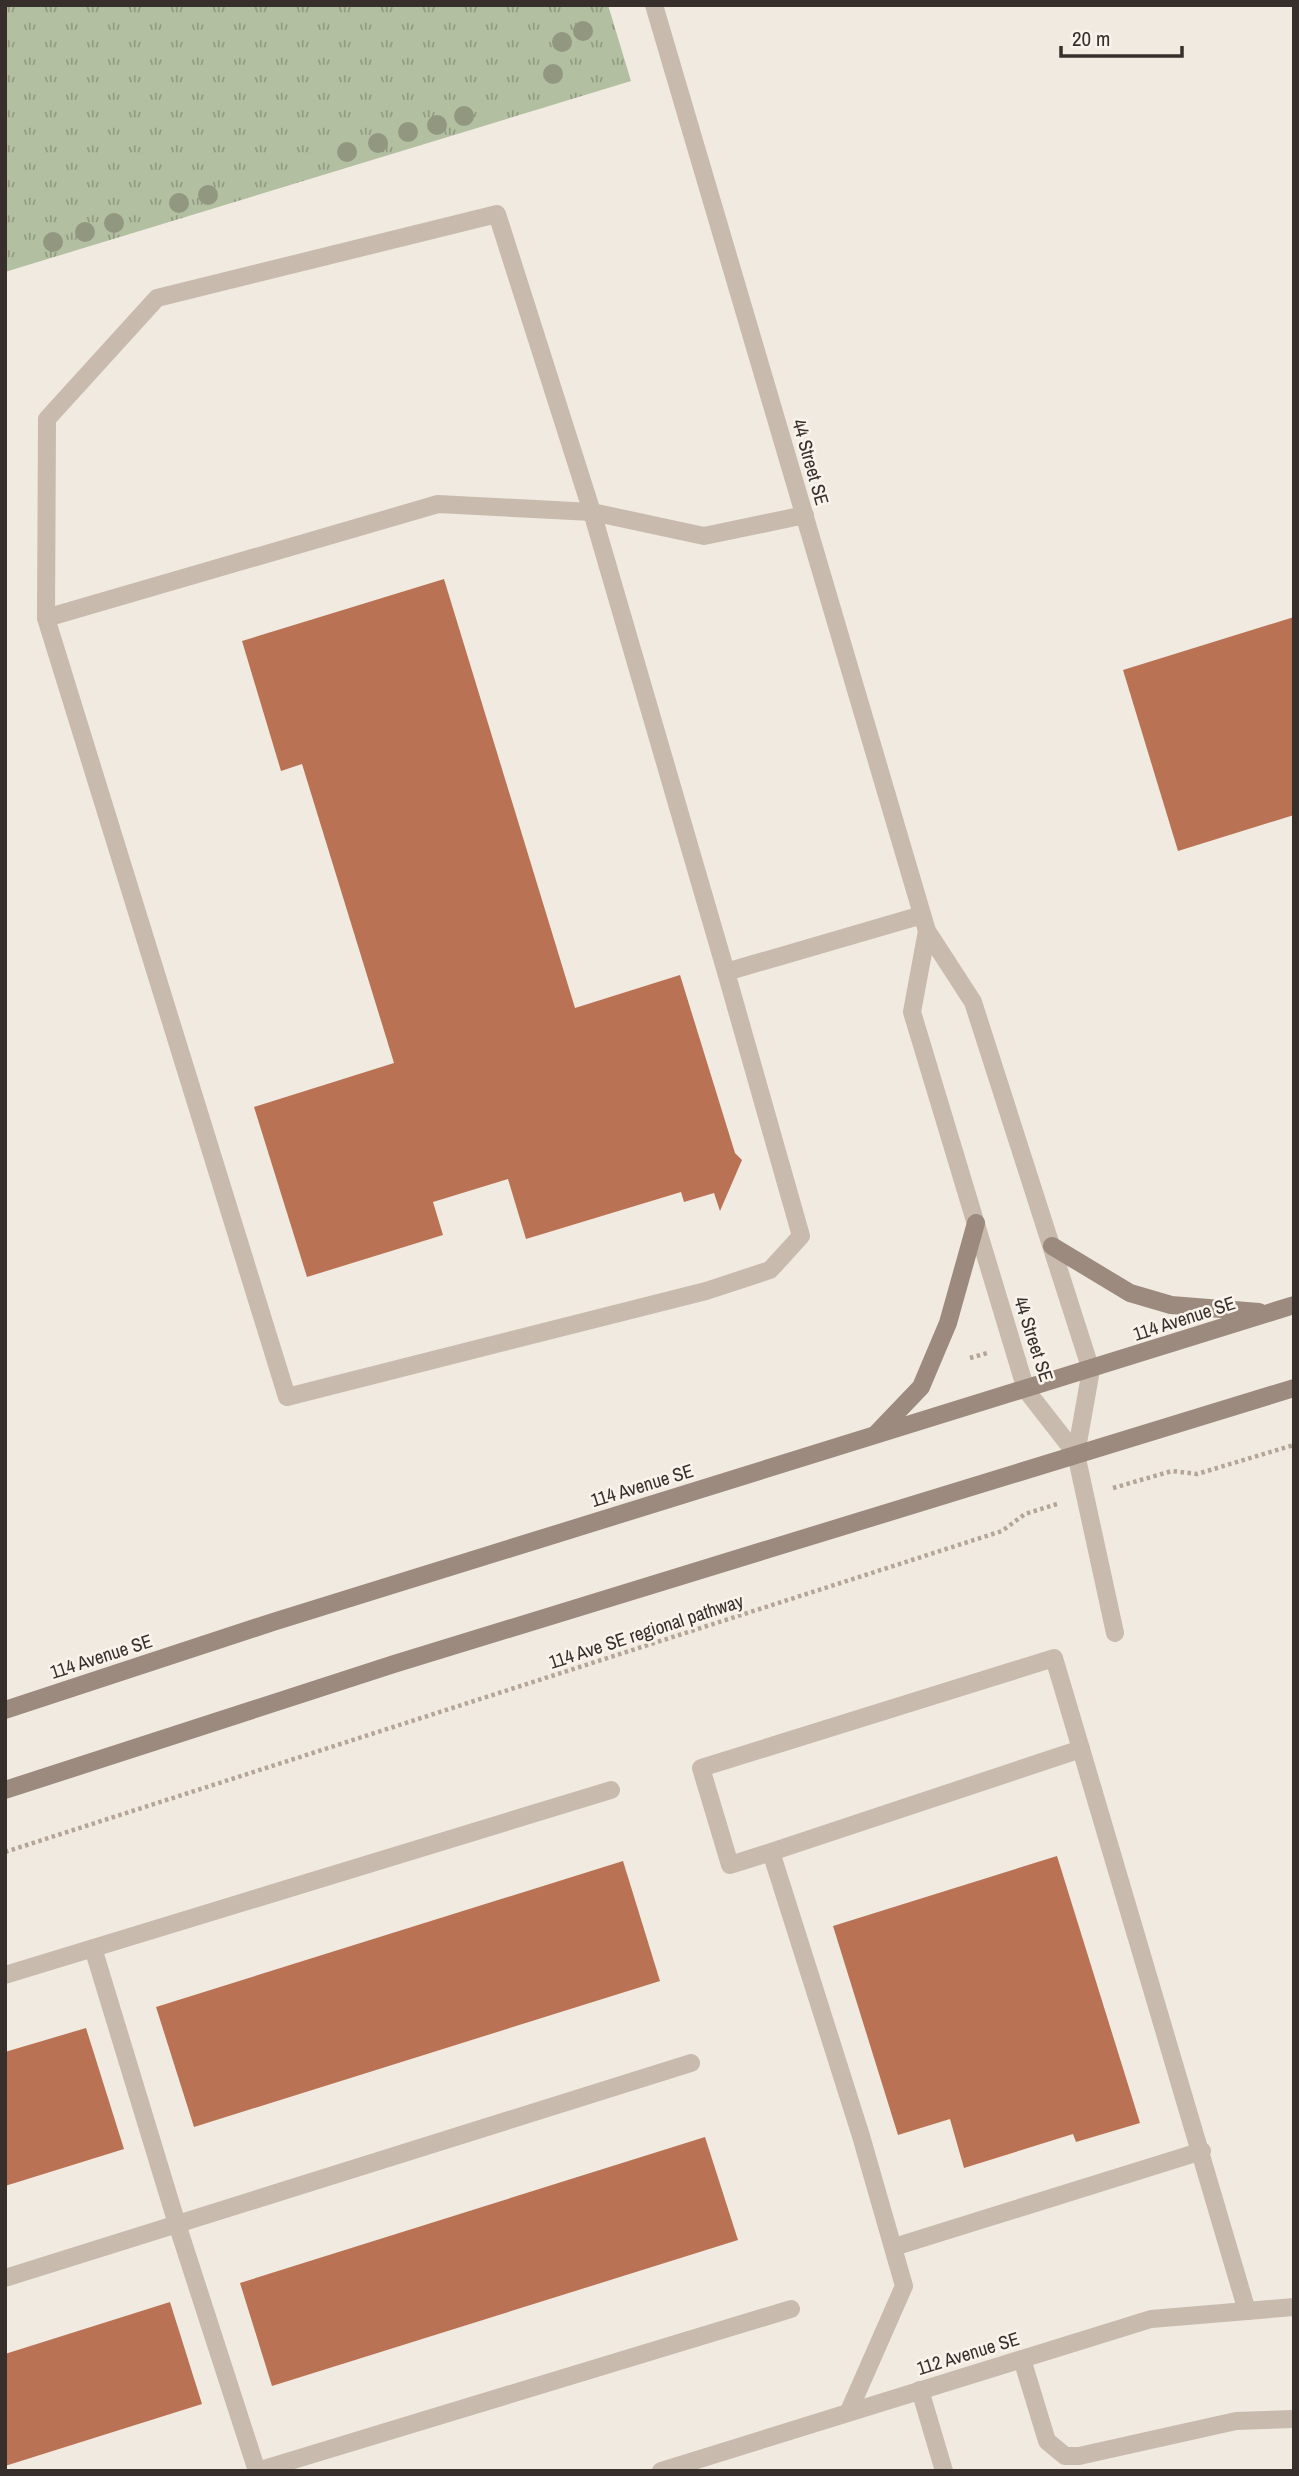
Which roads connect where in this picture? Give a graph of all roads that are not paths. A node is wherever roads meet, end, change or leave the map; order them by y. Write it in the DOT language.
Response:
graph roads {
  1 [pos="654,5"];
  2 [pos="592,512"];
  3 [pos="804,514"];
  4 [pos="46,618"];
  5 [pos="925,923"];
  6 [pos="726,972"];
  7 [pos="976,1223"];
  8 [pos="1052,1246"];
  9 [pos="1294,1305"];
  10 [pos="1270,1313"];
  11 [pos="1091,1370"];
  12 [pos="1294,1388"];
  13 [pos="1026,1390"];
  14 [pos="875,1435"];
  15 [pos="1076,1454"];
  16 [pos="1115,1633"];
  17 [pos="5,1710"];
  18 [pos="1082,1749"];
  19 [pos="5,1790"];
  20 [pos="611,1790"];
  21 [pos="771,1852"];
  22 [pos="93,1948"];
  23 [pos="5,1975"];
  24 [pos="691,2063"];
  25 [pos="1202,2151"];
  26 [pos="177,2224"];
  27 [pos="894,2247"];
  28 [pos="5,2278"];
  29 [pos="1294,2307"];
  30 [pos="791,2309"];
  31 [pos="1247,2311"];
  32 [pos="1022,2359"];
  33 [pos="920,2390"];
  34 [pos="849,2411"];
  35 [pos="1294,2419"];
  36 [pos="257,2471"];
  37 [pos="661,2471"];
  38 [pos="944,2471"];
  1 -- 3 [label="street, 44 Street SE"];
  2 -- 3 [label="street"];
  2 -- 4 [label="street"];
  2 -- 4 [label="street"];
  2 -- 6 [label="street"];
  3 -- 5 [label="street, 44 Street SE"];
  4 -- 6 [label="street"];
  5 -- 6 [label="street"];
  5 -- 7 [label="street, 44 Street SE"];
  5 -- 8 [label="street, 44 Street SE"];
  7 -- 13 [label="street, 44 Street SE"];
  7 -- 14 [label="main road"];
  8 -- 10 [label="main road"];
  8 -- 11 [label="street, 44 Street SE"];
  9 -- 10 [label="main road, 114 Avenue SE"];
  10 -- 11 [label="main road, 114 Avenue SE"];
  11 -- 13 [label="main road, 114 Avenue SE"];
  11 -- 15 [label="street, 44 Street SE"];
  12 -- 15 [label="main road"];
  13 -- 14 [label="main road, 114 Avenue SE"];
  13 -- 15 [label="street, 44 Street SE"];
  14 -- 17 [label="main road, 114 Avenue SE"];
  15 -- 16 [label="street"];
  15 -- 19 [label="main road"];
  18 -- 21 [label="street"];
  18 -- 21 [label="street"];
  18 -- 25 [label="street"];
  20 -- 22 [label="street"];
  21 -- 27 [label="street"];
  22 -- 23 [label="street"];
  22 -- 26 [label="street"];
  24 -- 26 [label="street"];
  25 -- 27 [label="street"];
  25 -- 31 [label="street"];
  26 -- 28 [label="street"];
  26 -- 36 [label="street"];
  27 -- 34 [label="street"];
  29 -- 31 [label="street, 112 Avenue SE"];
  30 -- 36 [label="street"];
  31 -- 32 [label="street, 112 Avenue SE"];
  32 -- 33 [label="street, 112 Avenue SE"];
  32 -- 35 [label="street"];
  33 -- 34 [label="street, 112 Avenue SE"];
  33 -- 38 [label="street"];
  34 -- 37 [label="street, 112 Avenue SE"];
}
